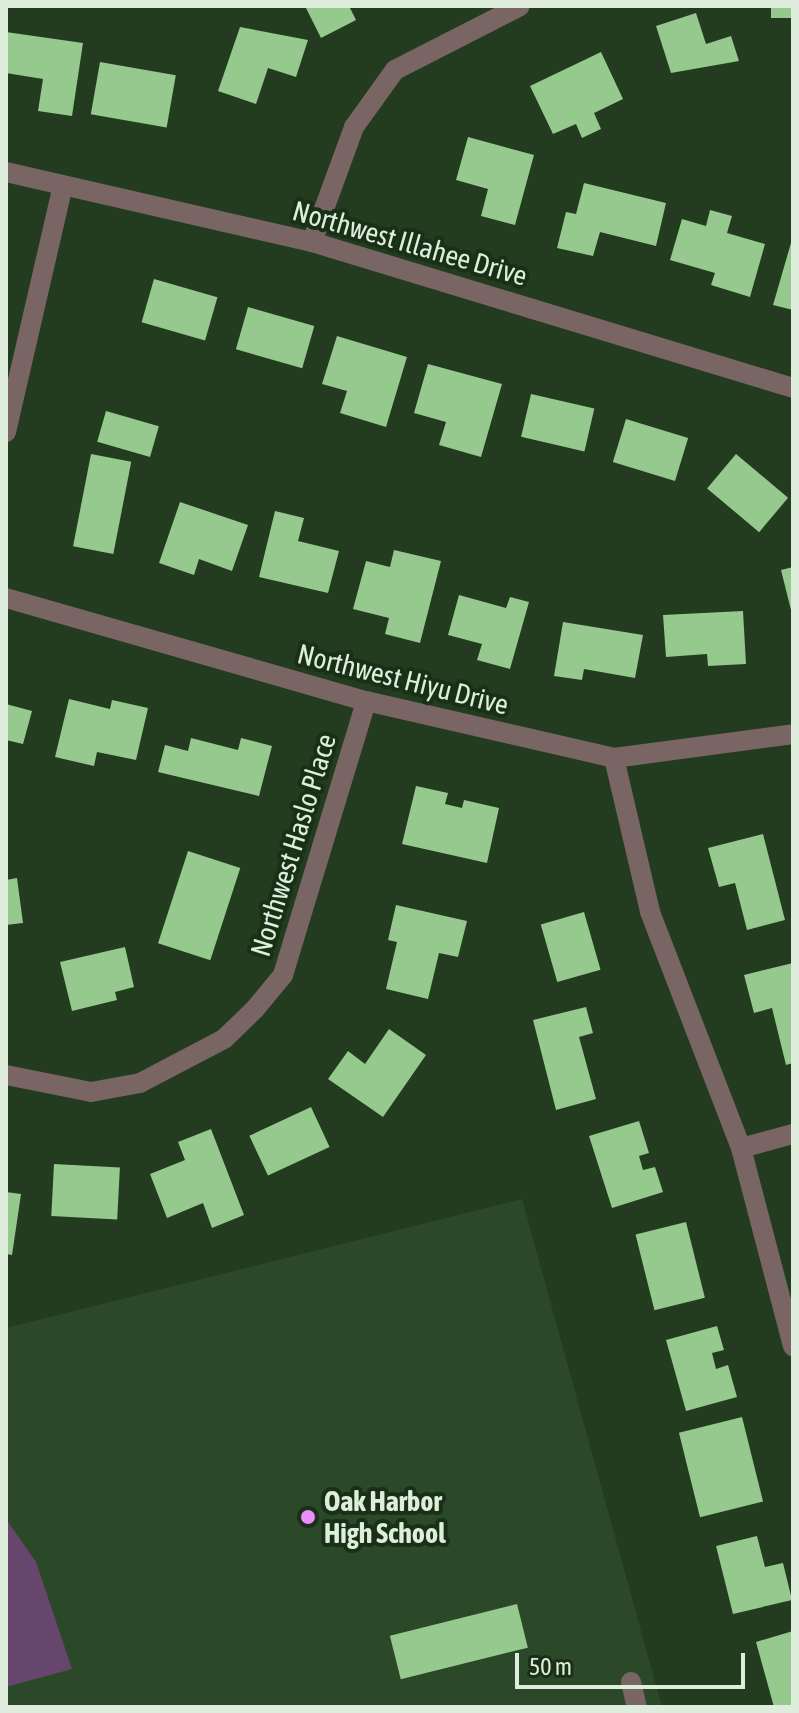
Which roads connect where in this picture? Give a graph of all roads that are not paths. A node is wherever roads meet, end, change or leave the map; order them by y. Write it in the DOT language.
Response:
graph roads {
  1 [pos="520,6"];
  2 [pos="6,172"];
  3 [pos="63,185"];
  4 [pos="312,242"];
  5 [pos="793,388"];
  6 [pos="6,432"];
  7 [pos="6,598"];
  8 [pos="366,701"];
  9 [pos="793,734"];
  10 [pos="614,758"];
  11 [pos="6,1075"];
  12 [pos="793,1134"];
  13 [pos="741,1148"];
  14 [pos="793,1346"];
  15 [pos="631,1682"];
  16 [pos="637,1707"];
  1 -- 4 [label="street"];
  2 -- 3 [label="street, Northwest Illahee Drive"];
  3 -- 4 [label="street, Northwest Illahee Drive"];
  3 -- 6 [label="street"];
  4 -- 5 [label="street, Northwest Illahee Drive"];
  7 -- 8 [label="street, Northwest Hiyu Drive"];
  8 -- 10 [label="street, Northwest Hiyu Drive"];
  8 -- 11 [label="street, Northwest Haslo Place"];
  9 -- 10 [label="street, Northwest Hiyu Drive"];
  10 -- 13 [label="street"];
  12 -- 13 [label="street"];
  13 -- 14 [label="street"];
  15 -- 16 [label="street"];
}
